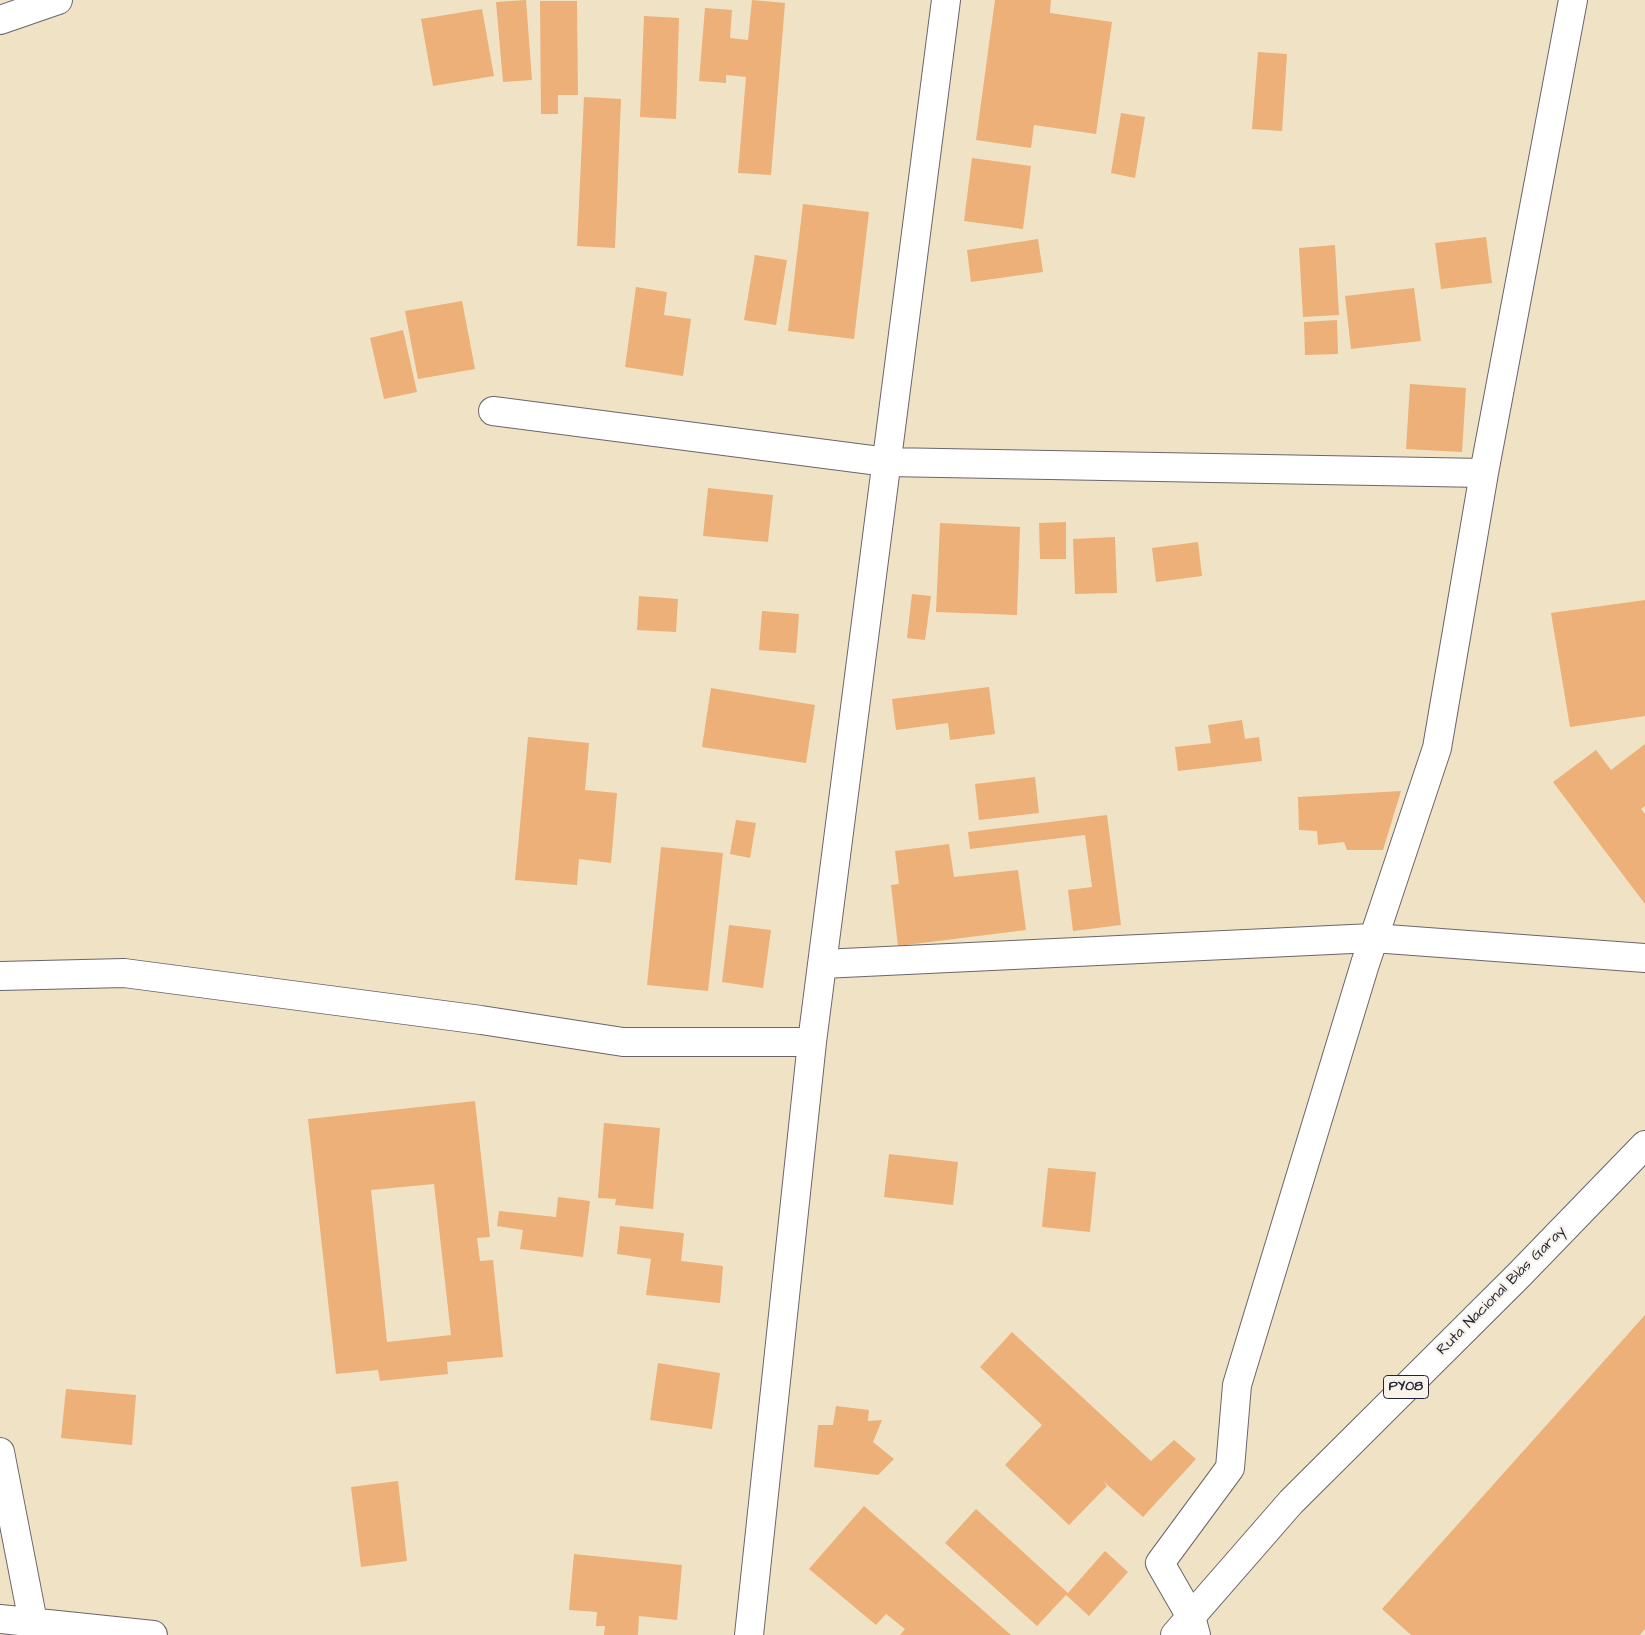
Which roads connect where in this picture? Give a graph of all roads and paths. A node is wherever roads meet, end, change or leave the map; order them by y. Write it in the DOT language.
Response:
graph roads {
  1 [pos="58,0"];
  2 [pos="946,0"];
  3 [pos="1573,0"];
  4 [pos="0,20"];
  5 [pos="493,411"];
  6 [pos="887,462"];
  7 [pos="1484,473"];
  8 [pos="1374,938"];
  9 [pos="1645,958"];
  10 [pos="822,964"];
  11 [pos="0,976"];
  12 [pos="812,1042"];
  13 [pos="1645,1145"];
  14 [pos="0,1452"];
  15 [pos="0,1619"];
  16 [pos="37,1629"];
  17 [pos="1187,1629"];
  18 [pos="153,1635"];
  19 [pos="749,1635"];
  1 -- 4 [label="main road"];
  2 -- 6 [label="main road"];
  3 -- 7 [label="main road"];
  5 -- 6 [label="main road"];
  6 -- 7 [label="main road"];
  6 -- 10 [label="main road"];
  7 -- 8 [label="main road"];
  8 -- 9 [label="main road"];
  8 -- 10 [label="main road"];
  8 -- 17 [label="main road"];
  10 -- 12 [label="main road"];
  11 -- 12 [label="main road"];
  12 -- 19 [label="main road"];
  13 -- 17 [label="main road, Ruta Nacional Blás Garay / PY08"];
  14 -- 16 [label="main road"];
  15 -- 16 [label="main road"];
  16 -- 18 [label="main road"];
}
